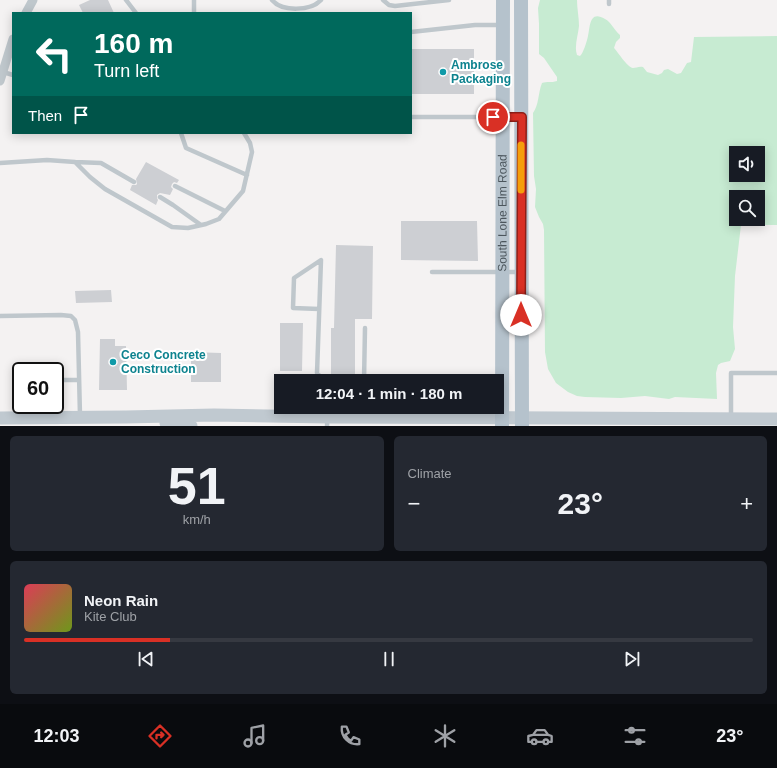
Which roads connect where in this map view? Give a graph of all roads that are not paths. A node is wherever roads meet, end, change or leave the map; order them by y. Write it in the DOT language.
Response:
graph roads {
  1 [pos="33,0"];
  2 [pos="126,0"];
  3 [pos="194,0"];
  4 [pos="272,0"];
  5 [pos="321,0"];
  6 [pos="383,0"];
  7 [pos="449,0"];
  8 [pos="502,0"];
  9 [pos="521,0"];
  10 [pos="27,12"];
  11 [pos="135,12"];
  12 [pos="194,12"];
  13 [pos="502,25"];
  14 [pos="412,32"];
  15 [pos="12,42"];
  16 [pos="3,72"];
  17 [pos="12,75"];
  18 [pos="0,81"];
  19 [pos="412,117"];
  20 [pos="502,117"];
  21 [pos="522,117"];
  22 [pos="180,134"];
  23 [pos="245,134"];
  24 [pos="75,162"];
  25 [pos="0,163"];
  26 [pos="247,175"];
  27 [pos="134,182"];
  28 [pos="176,186"];
  29 [pos="160,197"];
  30 [pos="226,211"];
  31 [pos="201,225"];
  32 [pos="502,271"];
  33 [pos="432,272"];
  34 [pos="521,272"];
  35 [pos="319,309"];
  36 [pos="0,316"];
  37 [pos="365,328"];
  38 [pos="777,373"];
  39 [pos="318,374"];
  40 [pos="364,374"];
  41 [pos="64,380"];
  42 [pos="79,380"];
  43 [pos="126,417"];
  44 [pos="328,417"];
  45 [pos="0,418"];
  46 [pos="80,418"];
  47 [pos="731,419"];
  48 [pos="777,419"];
  49 [pos="502,422"];
  50 [pos="522,422"];
  51 [pos="190,426"];
  1 -- 10 [label="street"];
  2 -- 11 [label="lane"];
  3 -- 12 [label="lane"];
  4 -- 5 [label="lane"];
  6 -- 7 [label="lane"];
  8 -- 13 [label="main road, South Lone Elm Road"];
  9 -- 21 [label="main road, South Lone Elm Road"];
  13 -- 14 [label="lane"];
  13 -- 20 [label="main road, South Lone Elm Road"];
  15 -- 16 [label="street"];
  16 -- 17 [label="lane"];
  16 -- 18 [label="street"];
  19 -- 20 [label="lane"];
  20 -- 21 [label="lane"];
  20 -- 32 [label="main road, South Lone Elm Road"];
  21 -- 34 [label="main road, South Lone Elm Road"];
  22 -- 26 [label="lane"];
  23 -- 26 [label="lane"];
  24 -- 25 [label="lane"];
  24 -- 27 [label="lane"];
  24 -- 31 [label="lane"];
  26 -- 30 [label="lane"];
  28 -- 30 [label="lane"];
  29 -- 31 [label="lane"];
  30 -- 31 [label="lane"];
  32 -- 33 [label="lane"];
  32 -- 34 [label="lane"];
  32 -- 49 [label="main road, South Lone Elm Road"];
  34 -- 50 [label="main road, South Lone Elm Road"];
  35 -- 35 [label="lane"];
  35 -- 39 [label="lane"];
  36 -- 42 [label="lane"];
  37 -- 40 [label="lane"];
  38 -- 47 [label="lane"];
  41 -- 42 [label="lane"];
  42 -- 46 [label="lane"];
  43 -- 44 [label="street"];
  43 -- 46 [label="street"];
  43 -- 51 [label="street"];
  44 -- 49 [label="street"];
  45 -- 46 [label="street"];
  47 -- 48 [label="street"];
  47 -- 50 [label="street"];
  49 -- 50 [label="street"];
}
